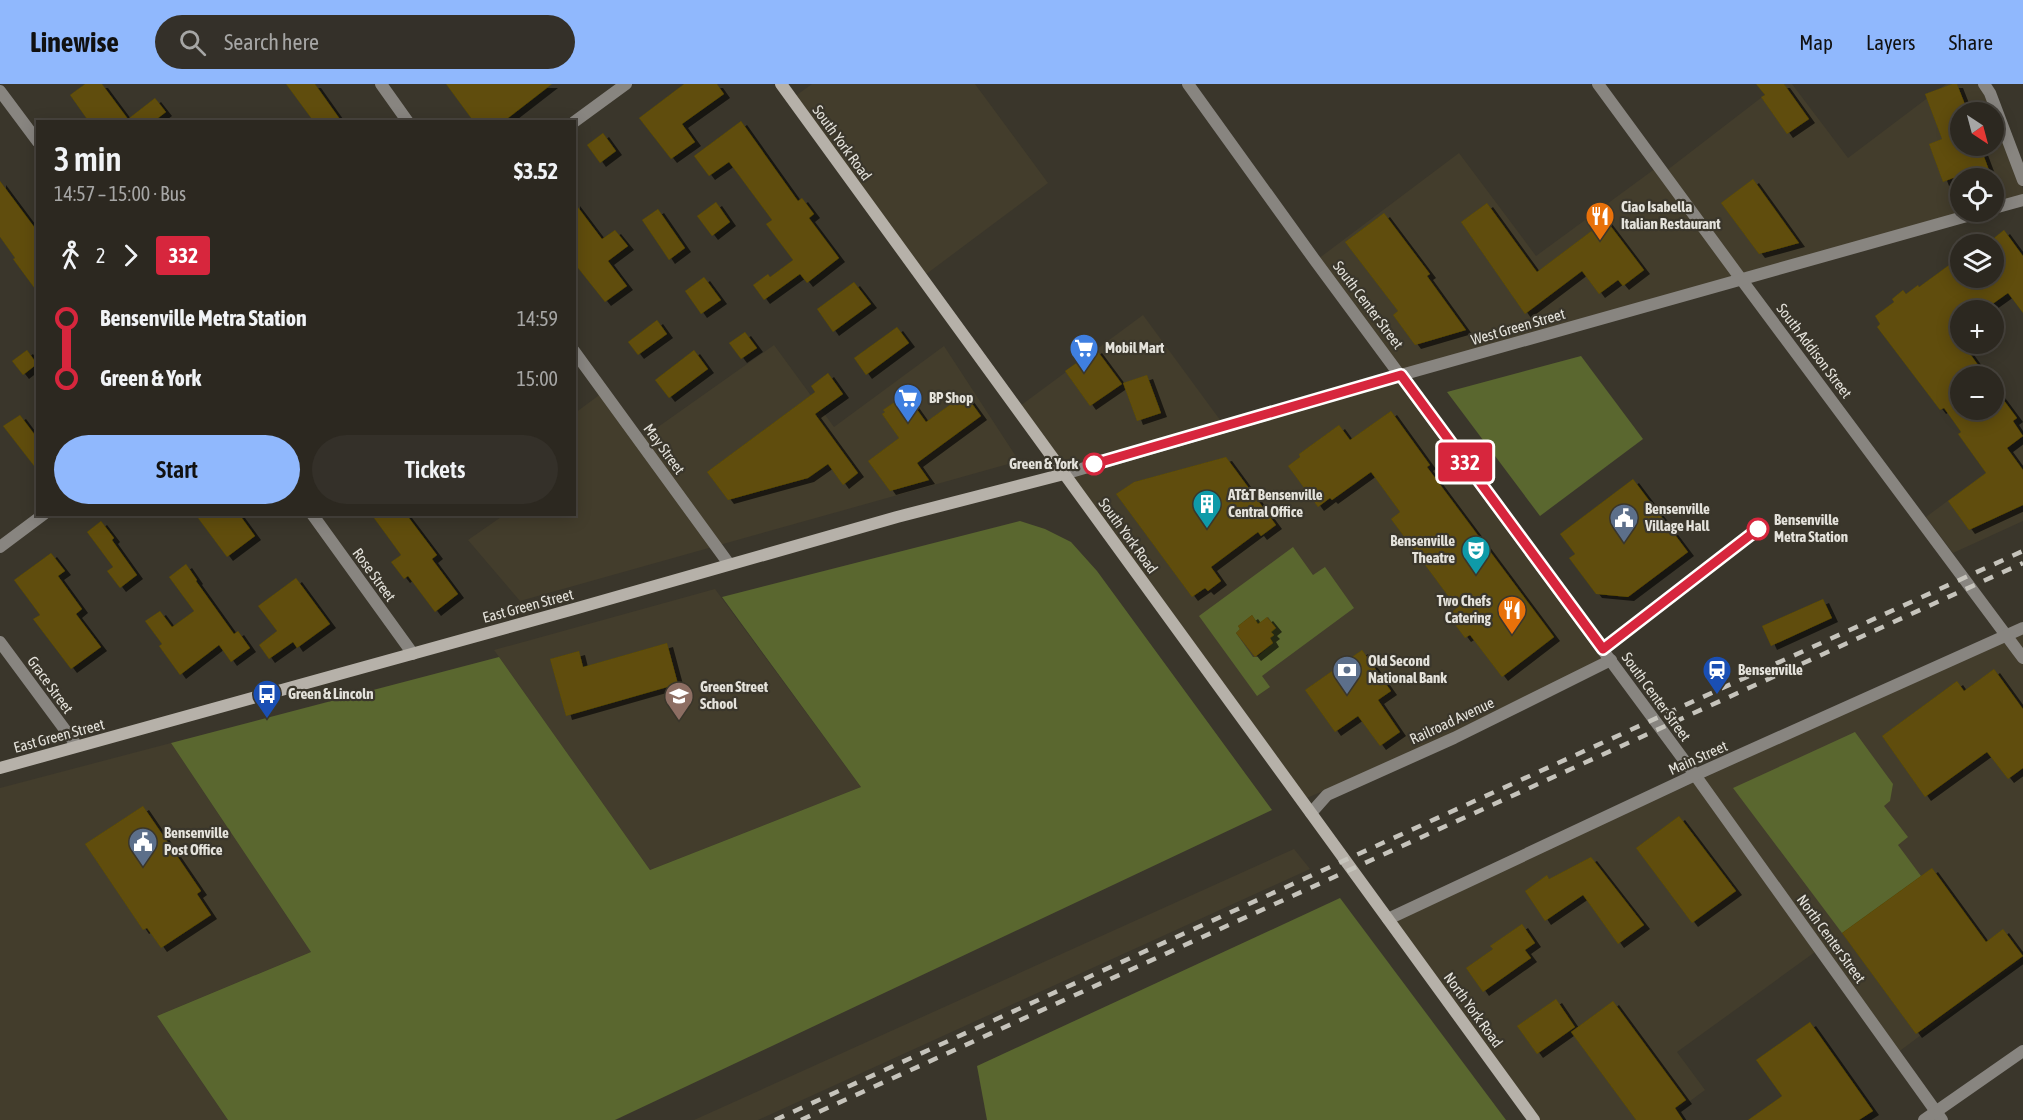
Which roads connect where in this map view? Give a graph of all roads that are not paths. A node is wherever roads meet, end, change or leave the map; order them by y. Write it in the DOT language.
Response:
graph roads {
  1 [pos="381,84"];
  2 [pos="626,84"];
  3 [pos="781,84"];
  4 [pos="1188,84"];
  5 [pos="1598,84"];
  6 [pos="1984,84"];
  7 [pos="0,91"];
  8 [pos="407,120"];
  9 [pos="576,121"];
  10 [pos="36,139"];
  11 [pos="2023,180"];
  12 [pos="2023,200"];
  13 [pos="2004,205"];
  14 [pos="1950,221"];
  15 [pos="1741,279"];
  16 [pos="576,354"];
  17 [pos="1401,375"];
  18 [pos="1064,474"];
  19 [pos="41,516"];
  20 [pos="313,516"];
  21 [pos="0,547"];
  22 [pos="729,564"];
  23 [pos="2023,628"];
  24 [pos="2007,635"];
  25 [pos="0,642"];
  26 [pos="412,654"];
  27 [pos="2023,658"];
  28 [pos="1611,660"];
  29 [pos="77,746"];
  30 [pos="0,768"];
  31 [pos="1695,775"];
  32 [pos="1311,813"];
  33 [pos="1388,918"];
  34 [pos="2023,1051"];
  35 [pos="1939,1116"];
  36 [pos="1534,1120"];
  37 [pos="1924,1120"];
  1 -- 8 [label="street"];
  2 -- 9 [label="street"];
  3 -- 18 [label="main road, South York Road"];
  4 -- 17 [label="street, South Center Street"];
  5 -- 15 [label="street, South Addison Street"];
  6 -- 11 [label="street"];
  7 -- 10 [label="street"];
  12 -- 13 [label="street"];
  14 -- 15 [label="street, West Green Street"];
  15 -- 17 [label="street, West Green Street"];
  15 -- 24 [label="street, South Addison Street"];
  16 -- 22 [label="street, May Street"];
  17 -- 18 [label="street, West Green Street"];
  17 -- 28 [label="street, South Center Street"];
  18 -- 22 [label="main road, East Green Street"];
  18 -- 32 [label="main road, South York Road"];
  19 -- 21 [label="street"];
  20 -- 26 [label="street, Rose Street"];
  22 -- 26 [label="main road, East Green Street"];
  23 -- 24 [label="street, Main Street"];
  24 -- 27 [label="street, South Addison Street"];
  24 -- 31 [label="street, Main Street"];
  25 -- 29 [label="street, Grace Street"];
  26 -- 29 [label="main road, East Green Street"];
  28 -- 31 [label="street, South Center Street"];
  28 -- 32 [label="street, Railroad Avenue"];
  29 -- 30 [label="main road, East Green Street"];
  31 -- 33 [label="street, Main Street"];
  31 -- 35 [label="street, North Center Street"];
  32 -- 33 [label="main road, South York Road"];
  33 -- 36 [label="main road, North York Road"];
  34 -- 35 [label="street"];
  35 -- 37 [label="street"];
}
